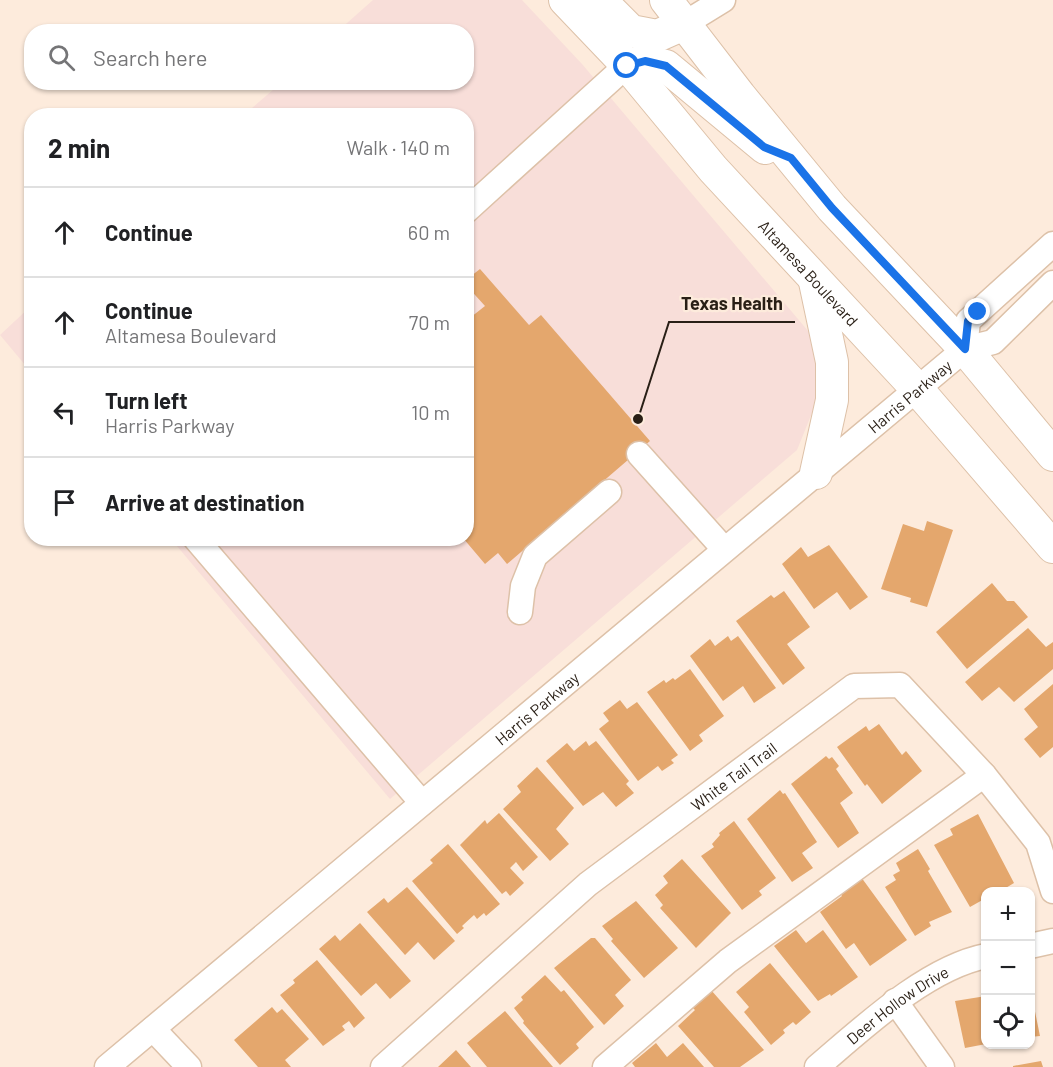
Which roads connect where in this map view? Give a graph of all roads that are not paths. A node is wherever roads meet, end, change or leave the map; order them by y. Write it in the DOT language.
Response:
graph roads {
  1 [pos="566,0"];
  2 [pos="600,0"];
  3 [pos="723,0"];
  4 [pos="675,12"];
  5 [pos="627,66"];
  6 [pos="791,158"];
  7 [pos="474,204"];
  8 [pos="1053,244"];
  9 [pos="814,278"];
  10 [pos="1053,283"];
  11 [pos="965,349"];
  12 [pos="918,390"];
  13 [pos="639,454"];
  14 [pos="1053,455"];
  15 [pos="816,473"];
  16 [pos="609,492"];
  17 [pos="202,546"];
  18 [pos="1053,547"];
  19 [pos="724,549"];
  20 [pos="520,612"];
  21 [pos="984,775"];
  22 [pos="422,802"];
  23 [pos="1053,891"];
  24 [pos="1053,941"];
  25 [pos="1035,945"];
  26 [pos="981,957"];
  27 [pos="895,1001"];
  28 [pos="153,1029"];
  29 [pos="107,1067"];
  30 [pos="189,1067"];
  31 [pos="383,1067"];
  32 [pos="605,1067"];
  33 [pos="818,1067"];
  34 [pos="942,1067"];
  1 -- 5 [label="main road, Altamesa Boulevard"];
  2 -- 4 [label="main road"];
  3 -- 4 [label="street"];
  4 -- 6 [label="main road"];
  5 -- 6 [label="main road"];
  5 -- 7 [label="street"];
  5 -- 9 [label="main road, Altamesa Boulevard"];
  6 -- 11 [label="main road"];
  8 -- 11 [label="street, Harris Parkway"];
  9 -- 12 [label="main road, Altamesa Boulevard"];
  9 -- 15 [label="main road"];
  10 -- 11 [label="street, Harris Parkway"];
  11 -- 12 [label="street, Harris Parkway"];
  11 -- 14 [label="main road"];
  12 -- 15 [label="street, Harris Parkway"];
  12 -- 18 [label="main road, Altamesa Boulevard"];
  13 -- 19 [label="street"];
  15 -- 19 [label="street, Harris Parkway"];
  16 -- 20 [label="street"];
  17 -- 22 [label="street"];
  19 -- 22 [label="street, Harris Parkway"];
  21 -- 23 [label="street, White Tail Trail"];
  21 -- 31 [label="street, White Tail Trail"];
  21 -- 32 [label="street"];
  22 -- 28 [label="street, Harris Parkway"];
  24 -- 25 [label="street"];
  26 -- 27 [label="street, Deer Hollow Drive"];
  27 -- 33 [label="street, Deer Hollow Drive"];
  27 -- 34 [label="street"];
  28 -- 29 [label="street, Harris Parkway"];
  28 -- 30 [label="street"];
}
